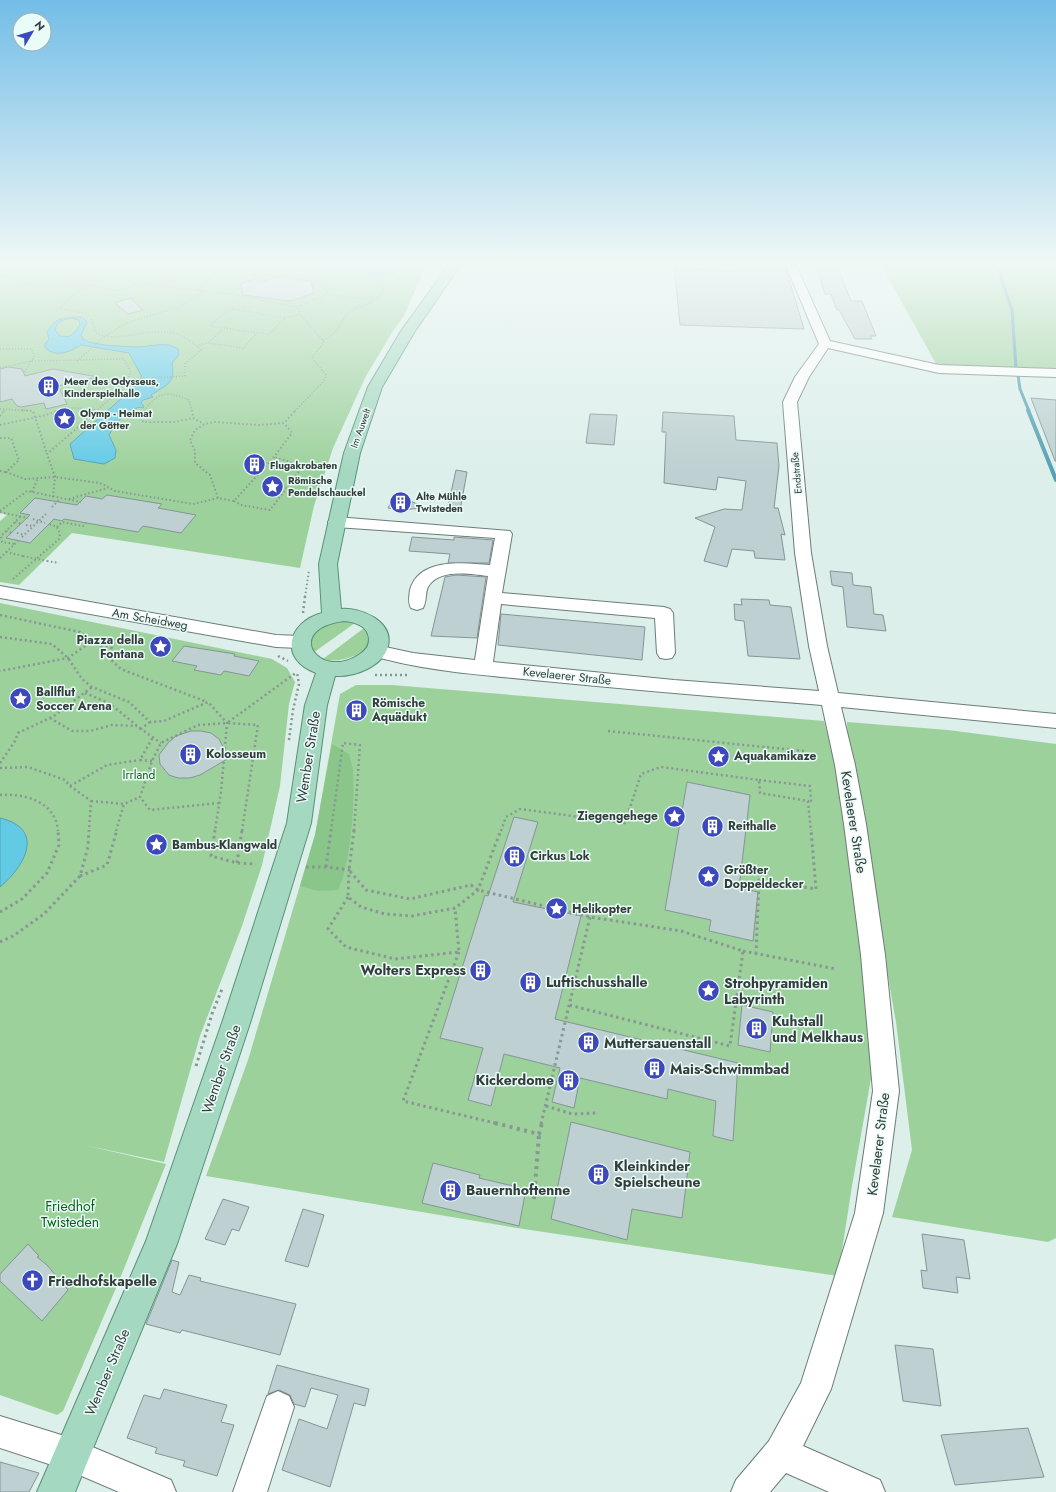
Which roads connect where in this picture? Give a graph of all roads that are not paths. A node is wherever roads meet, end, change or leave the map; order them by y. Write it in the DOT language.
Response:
graph roads {
  1 [pos="407,333"];
  2 [pos="820,333"];
  3 [pos="825,344"];
  4 [pos="1033,372"];
  5 [pos="1056,373"];
  6 [pos="1056,380"];
  7 [pos="336,522"];
  8 [pos="497,571"];
  9 [pos="0,592"];
  10 [pos="493,598"];
  11 [pos="417,604"];
  12 [pos="332,616"];
  13 [pos="300,642"];
  14 [pos="376,651"];
  15 [pos="666,653"];
  16 [pos="482,668"];
  17 [pos="327,669"];
  18 [pos="831,699"];
  19 [pos="1056,721"];
  20 [pos="278,1407"];
  21 [pos="0,1432"];
  22 [pos="781,1453"];
  23 [pos="71,1455"];
  24 [pos="56,1492"];
  25 [pos="159,1492"];
  26 [pos="250,1492"];
  27 [pos="748,1492"];
  28 [pos="868,1492"];
  1 -- 7 [label="main road, Im Auwelt"];
  2 -- 3 [label="street"];
  3 -- 4 [label="street"];
  3 -- 18 [label="street, Endstraße"];
  4 -- 5 [label="street"];
  4 -- 6 [label="street"];
  7 -- 8 [label="street"];
  7 -- 12 [label="main road, Im Auwelt"];
  8 -- 10 [label="street"];
  8 -- 11 [label="street"];
  9 -- 13 [label="street, Am Scheidweg"];
  10 -- 15 [label="street"];
  10 -- 16 [label="street"];
  12 -- 13 [label="main road"];
  12 -- 14 [label="main road"];
  13 -- 17 [label="main road"];
  14 -- 16 [label="street, Kevelaerer Straße"];
  14 -- 17 [label="main road"];
  16 -- 18 [label="street, Kevelaerer Straße"];
  17 -- 23 [label="main road, Wember Straße"];
  18 -- 19 [label="street, Kevelaerer Straße"];
  18 -- 22 [label="street, Kevelaerer Straße"];
  20 -- 26 [label="street"];
  21 -- 23 [label="street"];
  22 -- 27 [label="street, Kevelaerer Straße"];
  22 -- 28 [label="street"];
  23 -- 24 [label="main road, Wember Straße"];
  23 -- 25 [label="street"];
}
